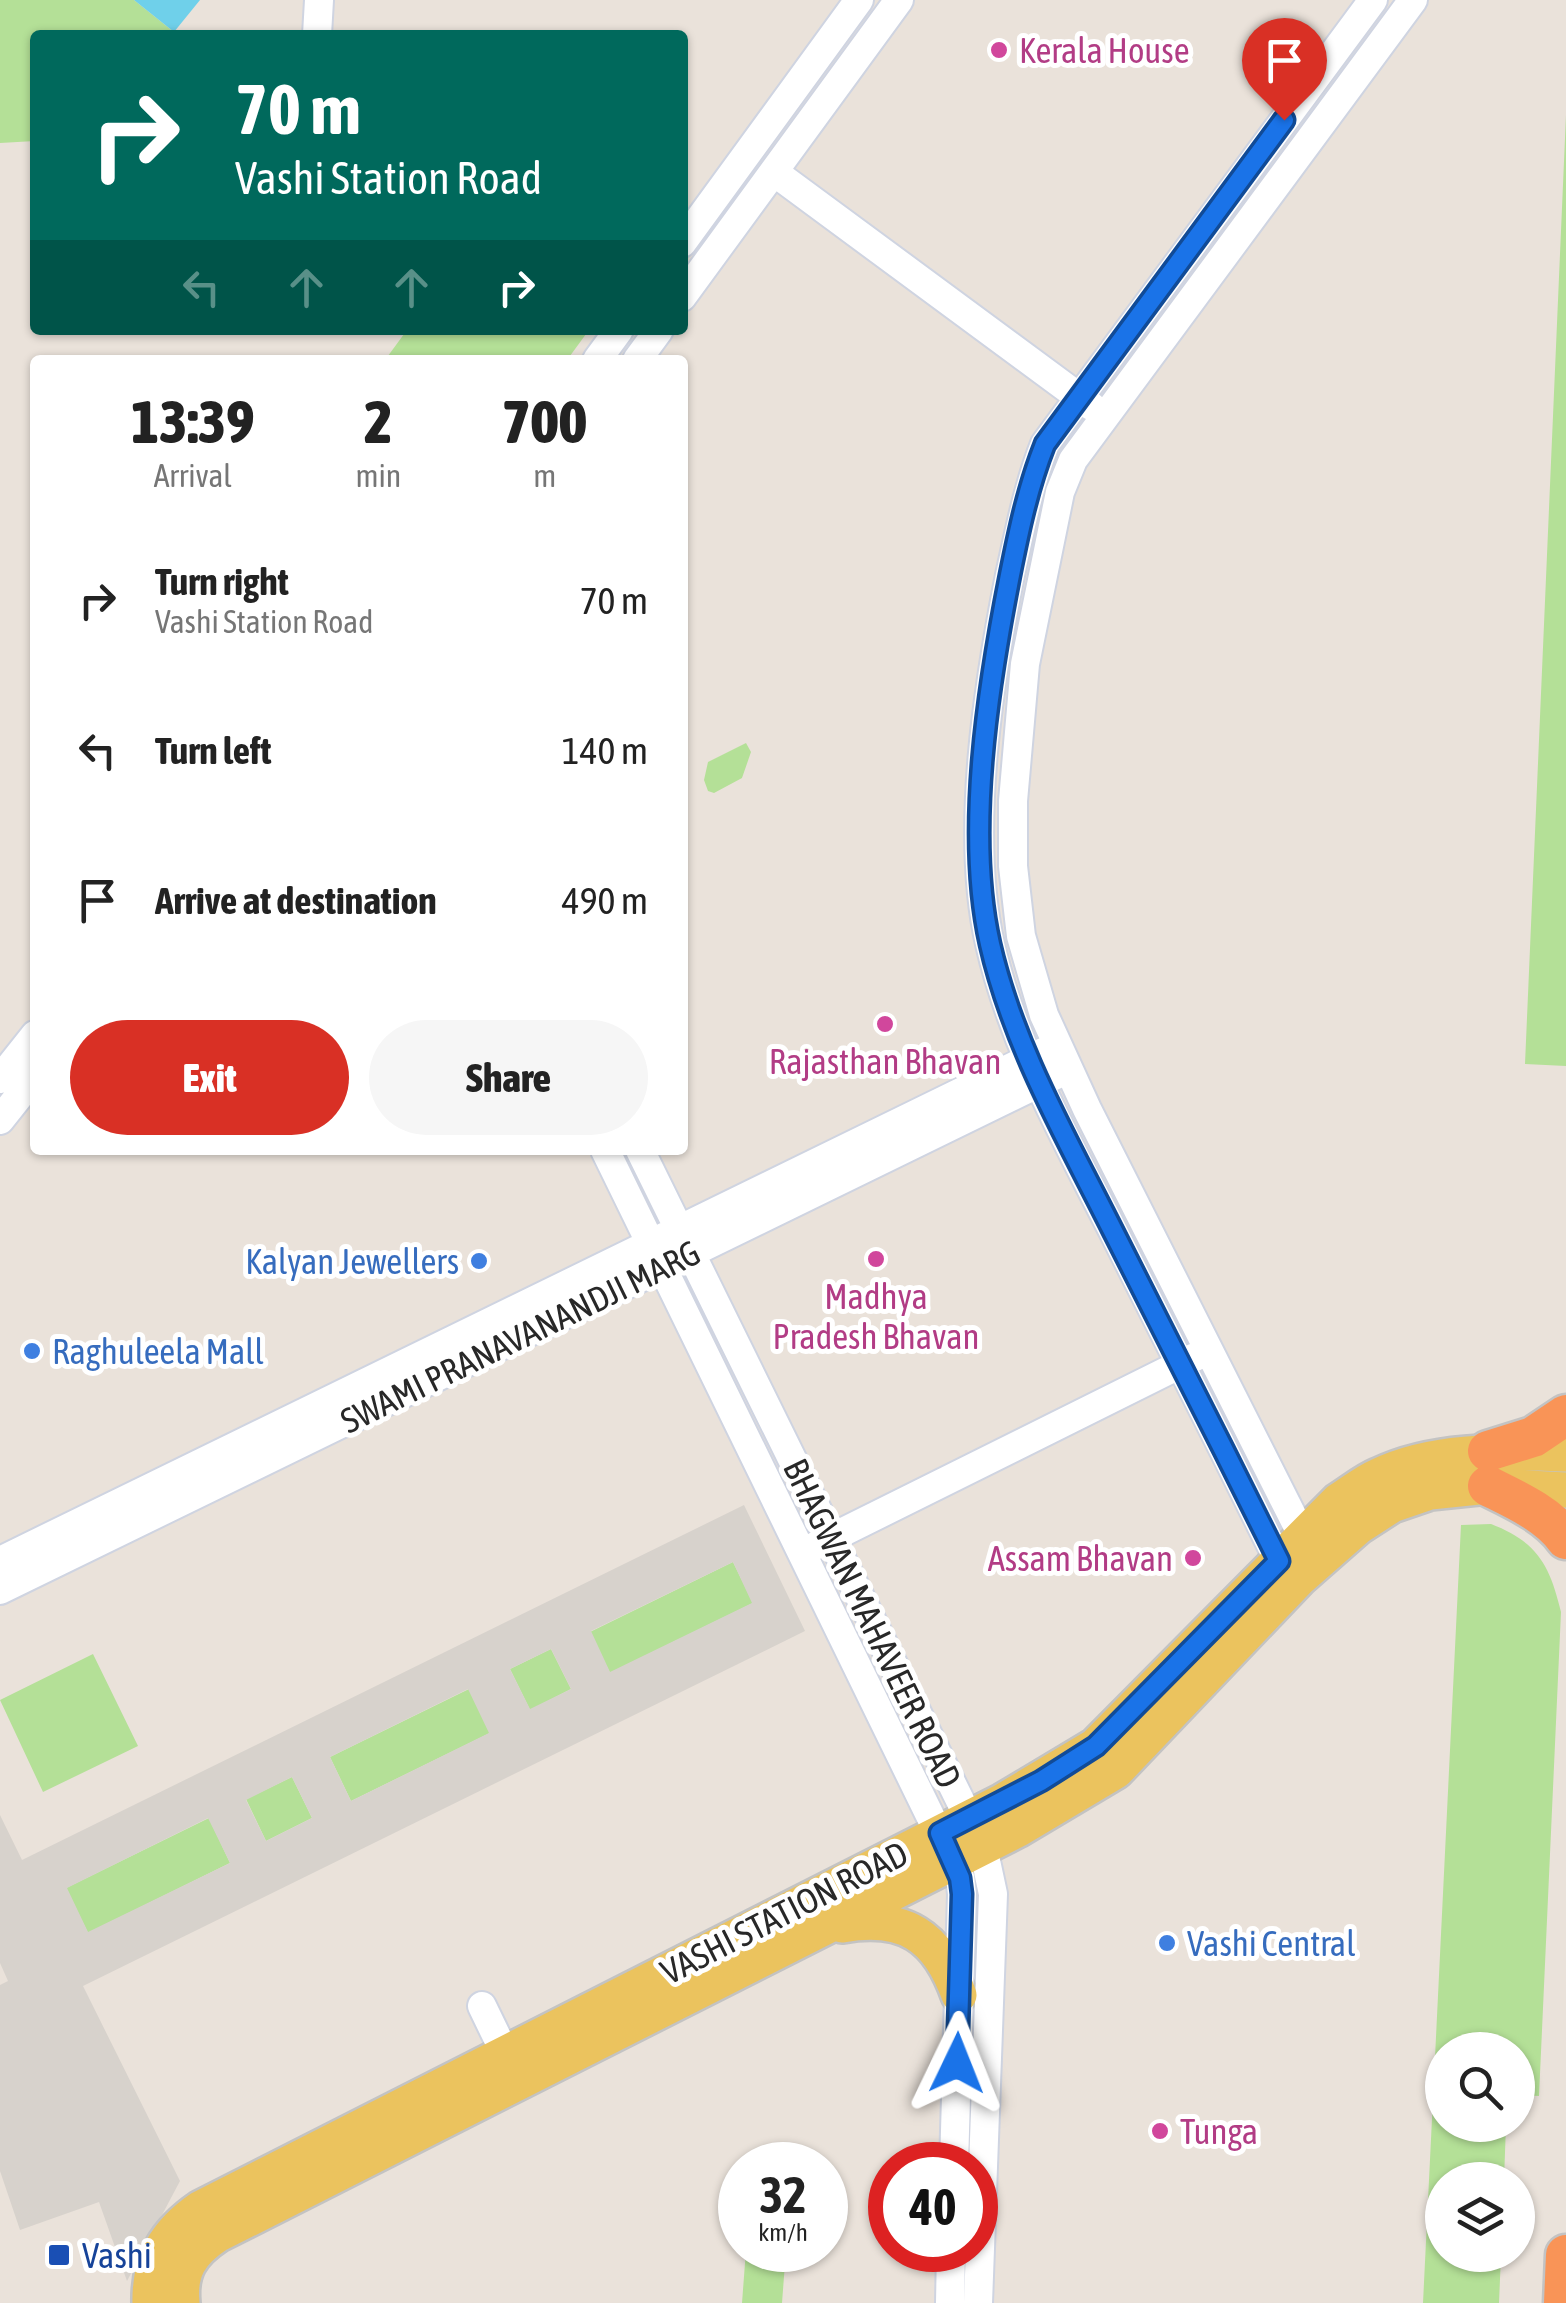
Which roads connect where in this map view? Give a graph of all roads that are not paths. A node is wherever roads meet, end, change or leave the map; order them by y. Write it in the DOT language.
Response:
graph roads {
  1 [pos="319,0"];
  2 [pos="859,0"];
  3 [pos="899,0"];
  4 [pos="1373,0"];
  5 [pos="1413,0"];
  6 [pos="317,30"];
  7 [pos="774,172"];
  8 [pos="688,235"];
  9 [pos="688,289"];
  10 [pos="1079,396"];
  11 [pos="1104,416"];
  12 [pos="30,1040"];
  13 [pos="1064,1056"];
  14 [pos="1034,1071"];
  15 [pos="0,1079"];
  16 [pos="30,1082"];
  17 [pos="0,1120"];
  18 [pos="607,1155"];
  19 [pos="642,1155"];
  20 [pos="685,1241"];
  21 [pos="656,1255"];
  22 [pos="1208,1351"];
  23 [pos="1181,1364"];
  24 [pos="1566,1415"];
  25 [pos="260,1449"];
  26 [pos="1566,1454"];
  27 [pos="1488,1468"];
  28 [pos="1566,1490"];
  29 [pos="832,1538"];
  30 [pos="1566,1539"];
  31 [pos="1291,1549"];
  32 [pos="803,1553"];
  33 [pos="0,1561"];
  34 [pos="0,1590"];
  35 [pos="1185,1678"];
  36 [pos="962,1840"];
  37 [pos="821,1929"];
  38 [pos="959,1995"];
  39 [pos="482,2006"];
  40 [pos="512,2068"];
  41 [pos="955,2142"];
  42 [pos="181,2244"];
  43 [pos="1566,2255"];
  44 [pos="951,2272"];
  45 [pos="150,2303"];
  46 [pos="182,2303"];
  47 [pos="950,2303"];
  48 [pos="978,2303"];
  49 [pos="1564,2303"];
  1 -- 6 [label="street"];
  2 -- 8 [label="street"];
  3 -- 7 [label="street"];
  4 -- 10 [label="street"];
  5 -- 11 [label="street"];
  7 -- 9 [label="street"];
  7 -- 10 [label="street"];
  10 -- 11 [label="street"];
  10 -- 14 [label="street"];
  11 -- 13 [label="street"];
  12 -- 15 [label="street"];
  13 -- 14 [label="street, SWAMI PRANAVANANDJI MARG"];
  13 -- 22 [label="street"];
  14 -- 20 [label="street, SWAMI PRANAVANANDJI MARG"];
  14 -- 23 [label="street"];
  16 -- 17 [label="street"];
  18 -- 21 [label="street, BHAGWAN MAHAVEER ROAD"];
  19 -- 20 [label="street, BHAGWAN MAHAVEER ROAD"];
  20 -- 21 [label="street, SWAMI PRANAVANANDJI MARG"];
  20 -- 29 [label="street, BHAGWAN MAHAVEER ROAD"];
  21 -- 25 [label="street, SWAMI PRANAVANANDJI MARG"];
  21 -- 32 [label="street, BHAGWAN MAHAVEER ROAD"];
  22 -- 23 [label="street"];
  22 -- 31 [label="street"];
  23 -- 29 [label="street"];
  23 -- 31 [label="street"];
  24 -- 27 [label="highway"];
  25 -- 33 [label="street, SWAMI PRANAVANANDJI MARG"];
  25 -- 34 [label="street, SWAMI PRANAVANANDJI MARG"];
  26 -- 27 [label="main road, VASHI STATION ROAD"];
  27 -- 28 [label="main road, VASHI STATION ROAD"];
  27 -- 30 [label="highway"];
  27 -- 31 [label="main road, VASHI STATION ROAD"];
  27 -- 35 [label="main road, VASHI STATION ROAD"];
  29 -- 32 [label="street"];
  29 -- 36 [label="street, BHAGWAN MAHAVEER ROAD"];
  31 -- 35 [label="main road, VASHI STATION ROAD"];
  32 -- 36 [label="street, BHAGWAN MAHAVEER ROAD"];
  35 -- 36 [label="main road, VASHI STATION ROAD"];
  36 -- 37 [label="main road, VASHI STATION ROAD"];
  36 -- 38 [label="street, BHAGWAN MAHAVEER ROAD"];
  36 -- 40 [label="main road, VASHI STATION ROAD"];
  36 -- 48 [label="street, BHAGWAN MAHAVEER ROAD"];
  37 -- 38 [label="main road"];
  37 -- 40 [label="main road, VASHI STATION ROAD"];
  38 -- 41 [label="street, BHAGWAN MAHAVEER ROAD"];
  39 -- 40 [label="street"];
  40 -- 42 [label="main road, VASHI STATION ROAD"];
  42 -- 45 [label="main road"];
  42 -- 46 [label="main road"];
  43 -- 49 [label="highway"];
  44 -- 47 [label="street"];
}
